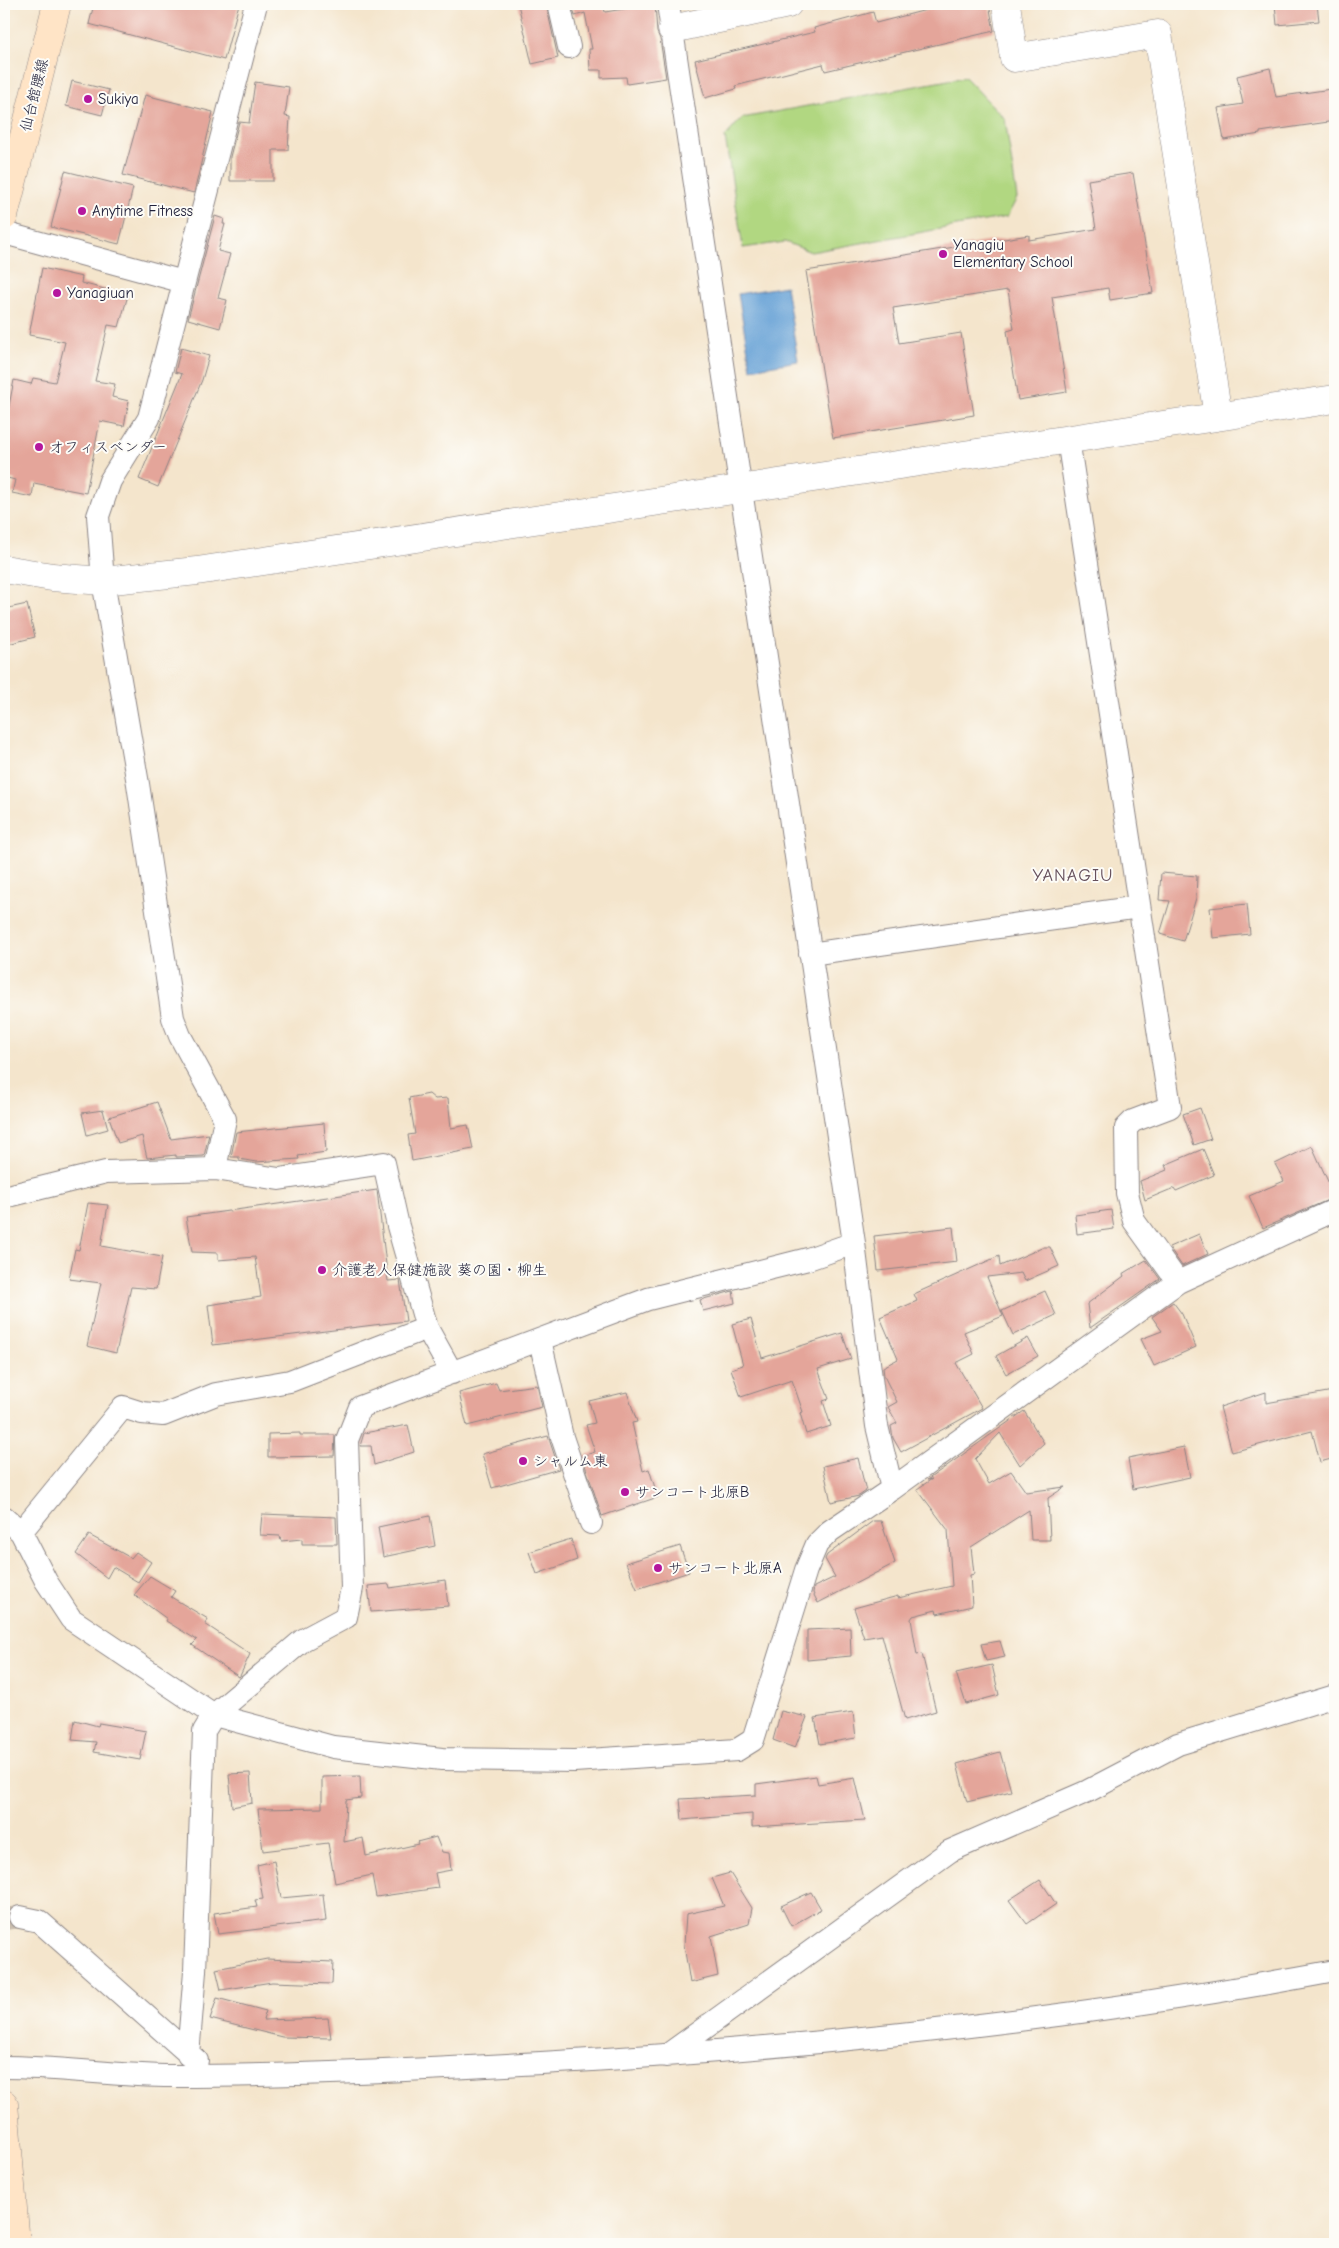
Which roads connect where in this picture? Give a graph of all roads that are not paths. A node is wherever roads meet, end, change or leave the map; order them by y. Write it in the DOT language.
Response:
graph roads {
  1 [pos="57,4"];
  2 [pos="256,4"];
  3 [pos="560,4"];
  4 [pos="788,4"];
  5 [pos="1006,4"];
  6 [pos="670,17"];
  7 [pos="570,47"];
  8 [pos="4,216"];
  9 [pos="4,233"];
  10 [pos="184,282"];
  11 [pos="1335,399"];
  12 [pos="1218,416"];
  13 [pos="1068,439"];
  14 [pos="740,488"];
  15 [pos="4,569"];
  16 [pos="103,582"];
  17 [pos="1139,907"];
  18 [pos="810,954"];
  19 [pos="215,1169"];
  20 [pos="4,1198"];
  21 [pos="1335,1210"];
  22 [pos="854,1243"];
  23 [pos="1178,1282"];
  24 [pos="427,1328"];
  25 [pos="540,1340"];
  26 [pos="452,1373"];
  27 [pos="892,1489"];
  28 [pos="4,1517"];
  29 [pos="591,1523"];
  30 [pos="21,1532"];
  31 [pos="1335,1696"];
  32 [pos="214,1715"];
  33 [pos="20,1917"];
  34 [pos="1335,1971"];
  35 [pos="188,2055"];
  36 [pos="666,2056"];
  37 [pos="4,2066"];
  38 [pos="215,2075"];
  39 [pos="4,2104"];
  40 [pos="16,2244"];
  1 -- 8 [label="main road, 仙台館腰線"];
  2 -- 10 [label="street"];
  3 -- 7 [label="street"];
  4 -- 6 [label="street"];
  5 -- 12 [label="street"];
  6 -- 14 [label="street"];
  9 -- 10 [label="street"];
  10 -- 16 [label="street"];
  11 -- 12 [label="street"];
  12 -- 13 [label="street"];
  13 -- 14 [label="street"];
  13 -- 17 [label="street"];
  14 -- 16 [label="street"];
  14 -- 18 [label="street"];
  15 -- 16 [label="street"];
  16 -- 19 [label="street"];
  17 -- 18 [label="street"];
  17 -- 23 [label="street"];
  18 -- 22 [label="street"];
  19 -- 20 [label="street"];
  19 -- 24 [label="street"];
  21 -- 23 [label="street"];
  22 -- 25 [label="street"];
  22 -- 27 [label="street"];
  23 -- 27 [label="street"];
  24 -- 26 [label="street"];
  24 -- 30 [label="street"];
  25 -- 26 [label="street"];
  25 -- 29 [label="street"];
  26 -- 32 [label="street"];
  27 -- 32 [label="street"];
  28 -- 30 [label="street"];
  30 -- 32 [label="street"];
  31 -- 36 [label="street"];
  32 -- 35 [label="street"];
  33 -- 35 [label="street"];
  34 -- 36 [label="street"];
  35 -- 38 [label="street"];
  36 -- 38 [label="street"];
  37 -- 38 [label="street"];
  39 -- 40 [label="main road"];
}
